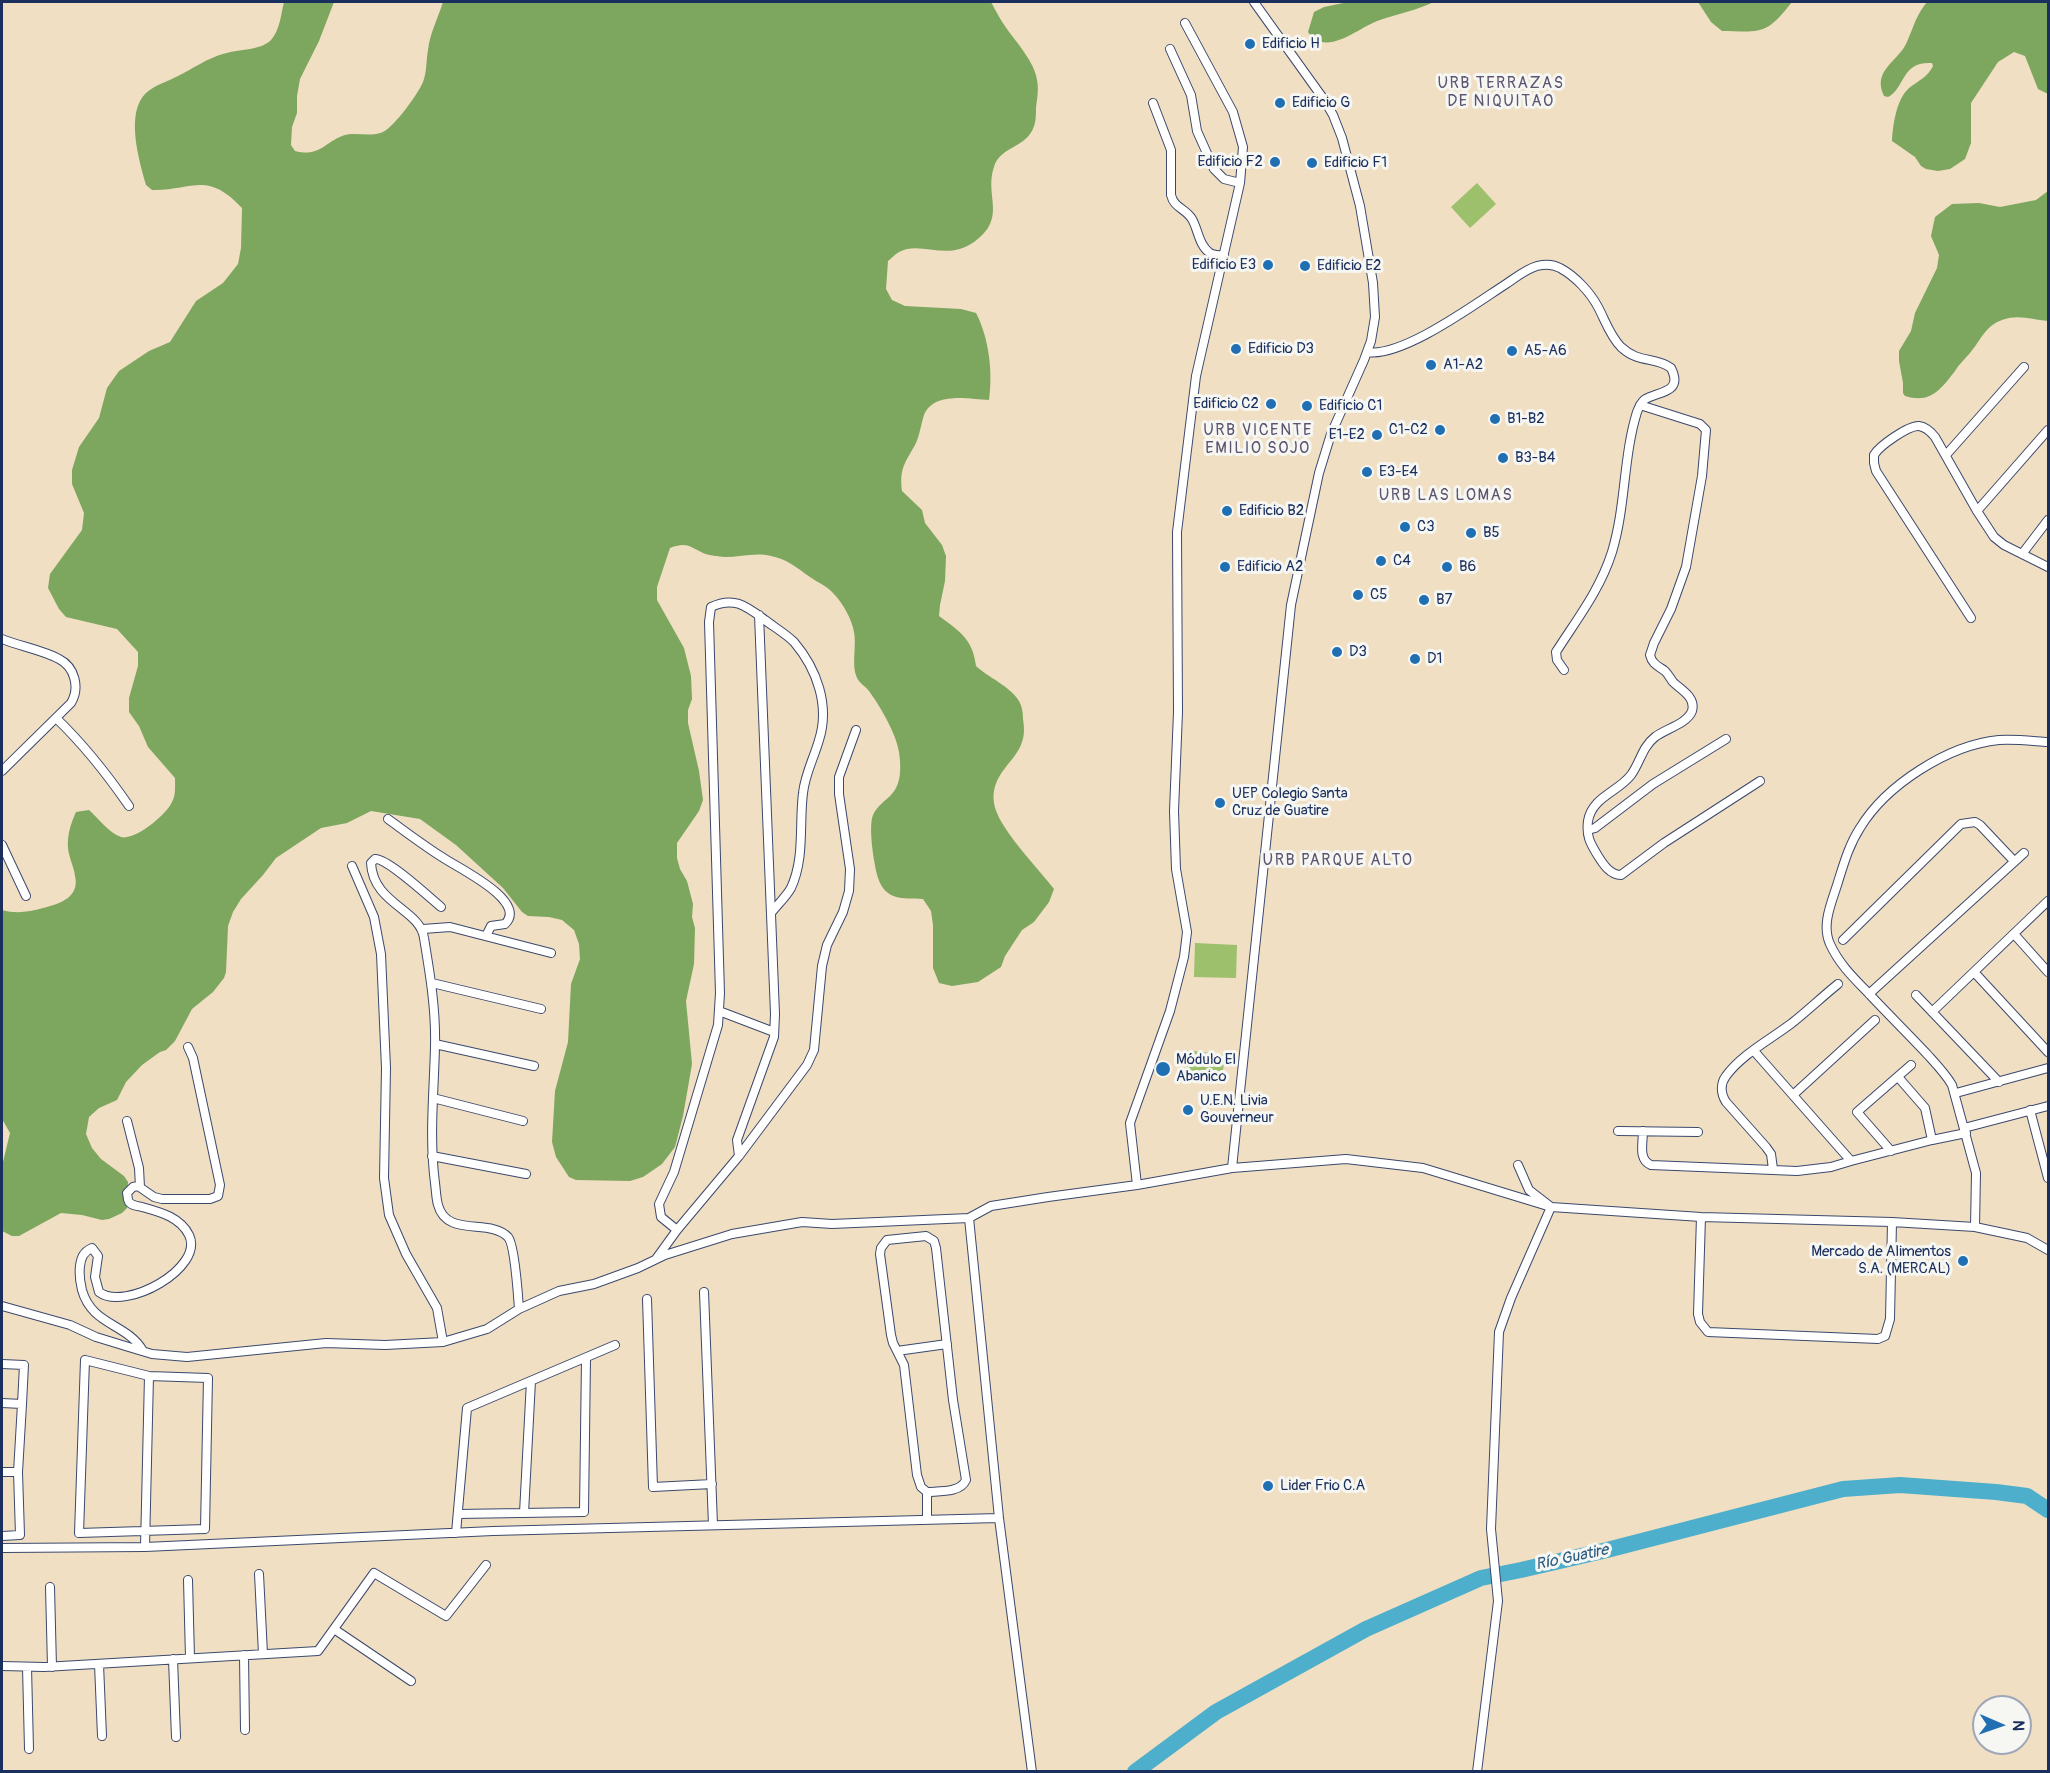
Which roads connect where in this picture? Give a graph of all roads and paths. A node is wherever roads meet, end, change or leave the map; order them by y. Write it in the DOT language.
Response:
graph roads {
  1 [pos="1254,2"];
  2 [pos="1185,23"];
  3 [pos="1170,49"];
  4 [pos="1153,103"];
  5 [pos="1240,183"];
  6 [pos="1224,256"];
  7 [pos="1367,352"];
  8 [pos="2024,367"];
  9 [pos="1640,405"];
  10 [pos="2049,430"];
  11 [pos="1946,455"];
  12 [pos="1977,511"];
  13 [pos="2049,520"];
  14 [pos="2022,554"];
  15 [pos="2049,567"];
  16 [pos="759,615"];
  17 [pos="1971,618"];
  18 [pos="2,639"];
  19 [pos="1564,670"];
  20 [pos="56,718"];
  21 [pos="856,730"];
  22 [pos="1726,739"];
  23 [pos="2049,742"];
  24 [pos="2,771"];
  25 [pos="1760,781"];
  26 [pos="129,806"];
  27 [pos="388,819"];
  28 [pos="1588,830"];
  29 [pos="2,844"];
  30 [pos="2024,853"];
  31 [pos="2014,861"];
  32 [pos="352,866"];
  33 [pos="26,896"];
  34 [pos="2049,901"];
  35 [pos="441,906"];
  36 [pos="771,913"];
  37 [pos="423,929"];
  38 [pos="2014,934"];
  39 [pos="486,936"];
  40 [pos="1843,940"];
  41 [pos="551,953"];
  42 [pos="1974,972"];
  43 [pos="2049,972"];
  44 [pos="432,983"];
  45 [pos="1838,984"];
  46 [pos="1869,994"];
  47 [pos="1916,995"];
  48 [pos="541,1009"];
  49 [pos="719,1011"];
  50 [pos="1932,1012"];
  51 [pos="1875,1020"];
  52 [pos="774,1032"];
  53 [pos="435,1044"];
  54 [pos="188,1047"];
  55 [pos="1754,1051"];
  56 [pos="2049,1052"];
  57 [pos="1911,1065"];
  58 [pos="534,1066"];
  59 [pos="2049,1068"];
  60 [pos="1898,1077"];
  61 [pos="1999,1082"];
  62 [pos="1956,1093"];
  63 [pos="1793,1095"];
  64 [pos="432,1098"];
  65 [pos="2049,1106"];
  66 [pos="2030,1110"];
  67 [pos="128,1121"];
  68 [pos="523,1121"];
  69 [pos="1965,1130"];
  70 [pos="1618,1131"];
  71 [pos="1643,1131"];
  72 [pos="1698,1132"];
  73 [pos="1932,1140"];
  74 [pos="1891,1150"];
  75 [pos="432,1156"];
  76 [pos="739,1156"];
  77 [pos="1851,1161"];
  78 [pos="1518,1165"];
  79 [pos="1232,1168"];
  80 [pos="1773,1169"];
  81 [pos="526,1174"];
  82 [pos="2049,1178"];
  83 [pos="1137,1185"];
  84 [pos="140,1187"];
  85 [pos="1551,1207"];
  86 [pos="1701,1217"];
  87 [pos="969,1218"];
  88 [pos="1892,1222"];
  89 [pos="1975,1227"];
  90 [pos="677,1230"];
  91 [pos="2049,1250"];
  92 [pos="655,1260"];
  93 [pos="704,1292"];
  94 [pos="647,1299"];
  95 [pos="2,1306"];
  96 [pos="519,1309"];
  97 [pos="442,1342"];
  98 [pos="947,1344"];
  99 [pos="615,1345"];
  100 [pos="143,1351"];
  101 [pos="897,1352"];
  102 [pos="586,1358"];
  103 [pos="2,1364"];
  104 [pos="149,1376"];
  105 [pos="531,1381"];
  106 [pos="2,1403"];
  107 [pos="22,1404"];
  108 [pos="2,1472"];
  109 [pos="18,1472"];
  110 [pos="712,1485"];
  111 [pos="927,1492"];
  112 [pos="524,1513"];
  113 [pos="458,1514"];
  114 [pos="999,1518"];
  115 [pos="927,1520"];
  116 [pos="713,1525"];
  117 [pos="146,1530"];
  118 [pos="456,1533"];
  119 [pos="2,1536"];
  120 [pos="145,1547"];
  121 [pos="2,1548"];
  122 [pos="486,1565"];
  123 [pos="260,1574"];
  124 [pos="188,1580"];
  125 [pos="50,1587"];
  126 [pos="334,1629"];
  127 [pos="263,1654"];
  128 [pos="244,1655"];
  129 [pos="190,1658"];
  130 [pos="173,1659"];
  131 [pos="99,1664"];
  132 [pos="2,1666"];
  133 [pos="27,1667"];
  134 [pos="52,1667"];
  135 [pos="411,1681"];
  136 [pos="245,1730"];
  137 [pos="102,1736"];
  138 [pos="176,1737"];
  139 [pos="30,1749"];
  140 [pos="1032,1772"];
  141 [pos="1477,1772"];
  1 -- 7 [label="street"];
  2 -- 5 [label="street"];
  3 -- 5 [label="street"];
  4 -- 6 [label="street"];
  5 -- 6 [label="street"];
  6 -- 83 [label="street"];
  7 -- 9 [label="street"];
  7 -- 79 [label="street"];
  8 -- 11 [label="street"];
  9 -- 19 [label="street"];
  9 -- 28 [label="street"];
  10 -- 12 [label="street"];
  11 -- 12 [label="street"];
  11 -- 17 [label="street"];
  12 -- 14 [label="street"];
  13 -- 14 [label="street"];
  14 -- 15 [label="street"];
  16 -- 36 [label="street"];
  16 -- 36 [label="street"];
  16 -- 49 [label="street"];
  18 -- 20 [label="street"];
  20 -- 24 [label="street"];
  20 -- 26 [label="street"];
  21 -- 76 [label="street"];
  22 -- 28 [label="street"];
  23 -- 46 [label="street"];
  25 -- 28 [label="street"];
  27 -- 39 [label="street"];
  29 -- 33 [label="street"];
  30 -- 31 [label="street"];
  31 -- 40 [label="street"];
  31 -- 46 [label="street"];
  32 -- 97 [label="street"];
  34 -- 38 [label="street"];
  35 -- 37 [label="street"];
  36 -- 52 [label="street"];
  37 -- 39 [label="street"];
  37 -- 44 [label="street"];
  38 -- 42 [label="street"];
  38 -- 43 [label="street"];
  39 -- 41 [label="street"];
  42 -- 50 [label="street"];
  42 -- 56 [label="street"];
  44 -- 48 [label="street"];
  44 -- 53 [label="street"];
  45 -- 55 [label="street"];
  46 -- 62 [label="street"];
  47 -- 50 [label="street"];
  49 -- 52 [label="street"];
  49 -- 90 [label="street"];
  50 -- 61 [label="street"];
  51 -- 63 [label="street"];
  52 -- 76 [label="street"];
  53 -- 58 [label="street"];
  53 -- 64 [label="street"];
  54 -- 84 [label="street"];
  55 -- 63 [label="street"];
  55 -- 80 [label="street"];
  57 -- 60 [label="street"];
  59 -- 61 [label="street"];
  60 -- 73 [label="street"];
  60 -- 74 [label="street"];
  61 -- 62 [label="street"];
  62 -- 69 [label="street"];
  63 -- 77 [label="street"];
  64 -- 68 [label="street"];
  64 -- 75 [label="street"];
  65 -- 66 [label="street"];
  66 -- 69 [label="street"];
  66 -- 82 [label="street"];
  67 -- 84 [label="street"];
  69 -- 73 [label="street"];
  69 -- 89 [label="street"];
  70 -- 71 [label="street"];
  71 -- 72 [label="street"];
  71 -- 80 [label="street"];
  73 -- 74 [label="street"];
  74 -- 77 [label="street"];
  75 -- 81 [label="street"];
  75 -- 96 [label="street"];
  76 -- 90 [label="street"];
  77 -- 80 [label="street"];
  78 -- 85 [label="street"];
  79 -- 83 [label="street"];
  79 -- 85 [label="street"];
  83 -- 87 [label="street"];
  84 -- 100 [label="street"];
  85 -- 86 [label="street"];
  85 -- 141 [label="street"];
  86 -- 88 [label="street"];
  86 -- 88 [label="street"];
  87 -- 92 [label="street"];
  87 -- 114 [label="street"];
  88 -- 89 [label="street"];
  89 -- 91 [label="street"];
  90 -- 92 [label="street"];
  92 -- 96 [label="street"];
  93 -- 110 [label="street"];
  94 -- 110 [label="street"];
  95 -- 100 [label="street"];
  96 -- 97 [label="street"];
  97 -- 100 [label="street"];
  98 -- 101 [label="street"];
  98 -- 101 [label="street"];
  98 -- 111 [label="street"];
  99 -- 102 [label="street"];
  101 -- 111 [label="street"];
  102 -- 105 [label="street"];
  102 -- 112 [label="street"];
  103 -- 107 [label="street"];
  104 -- 117 [label="street"];
  104 -- 117 [label="street"];
  104 -- 117 [label="street"];
  105 -- 112 [label="street"];
  105 -- 113 [label="street"];
  106 -- 107 [label="street"];
  107 -- 109 [label="street"];
  108 -- 109 [label="street"];
  109 -- 119 [label="street"];
  110 -- 116 [label="street"];
  111 -- 115 [label="street"];
  112 -- 113 [label="street"];
  113 -- 118 [label="street"];
  114 -- 115 [label="street"];
  114 -- 140 [label="street"];
  115 -- 116 [label="street"];
  116 -- 118 [label="street"];
  117 -- 120 [label="street"];
  118 -- 120 [label="street"];
  120 -- 121 [label="street"];
  122 -- 126 [label="street"];
  123 -- 127 [label="street"];
  124 -- 129 [label="street"];
  125 -- 134 [label="street"];
  126 -- 127 [label="street"];
  126 -- 135 [label="street"];
  127 -- 128 [label="street"];
  128 -- 129 [label="street"];
  128 -- 136 [label="street"];
  129 -- 130 [label="street"];
  130 -- 131 [label="street"];
  130 -- 138 [label="street"];
  131 -- 134 [label="street"];
  131 -- 137 [label="street"];
  132 -- 133 [label="street"];
  133 -- 134 [label="street"];
  133 -- 139 [label="street"];
}
